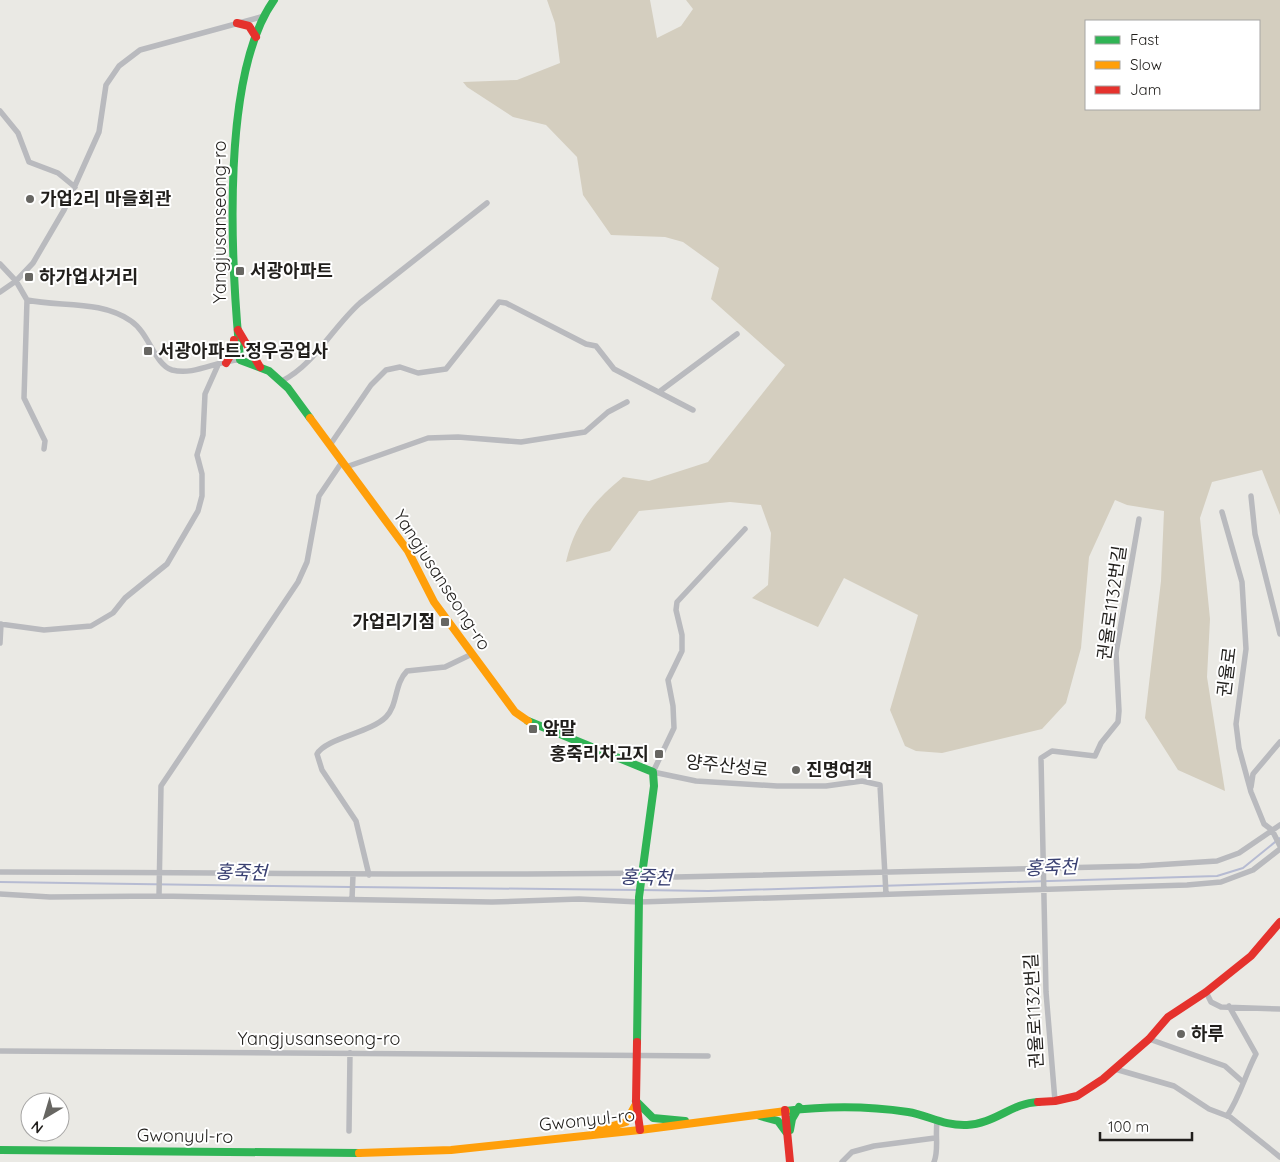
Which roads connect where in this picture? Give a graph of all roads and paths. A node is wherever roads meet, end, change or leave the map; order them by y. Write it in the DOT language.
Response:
graph roads {
  1 [pos="274,0"];
  2 [pos="261,17"];
  3 [pos="237,23"];
  4 [pos="256,37"];
  5 [pos="0,111"];
  6 [pos="75,187"];
  7 [pos="486,203"];
  8 [pos="0,264"];
  9 [pos="16,280"];
  10 [pos="0,292"];
  11 [pos="27,300"];
  12 [pos="235,326"];
  13 [pos="737,334"];
  14 [pos="240,360"];
  15 [pos="226,363"];
  16 [pos="218,365"];
  17 [pos="260,366"];
  18 [pos="282,381"];
  19 [pos="659,392"];
  20 [pos="627,402"];
  21 [pos="693,410"];
  22 [pos="330,445"];
  23 [pos="44,449"];
  24 [pos="344,465"];
  25 [pos="1251,496"];
  26 [pos="1222,512"];
  27 [pos="1139,519"];
  28 [pos="745,529"];
  29 [pos="1,624"];
  30 [pos="1280,634"];
  31 [pos="0,642"];
  32 [pos="472,654"];
  33 [pos="1280,742"];
  34 [pos="653,772"];
  35 [pos="1251,792"];
  36 [pos="1280,825"];
  37 [pos="1272,830"];
  38 [pos="1280,848"];
  39 [pos="1045,869"];
  40 [pos="0,872"];
  41 [pos="160,872"];
  42 [pos="884,872"];
  43 [pos="641,873"];
  44 [pos="353,875"];
  45 [pos="369,875"];
  46 [pos="1046,890"];
  47 [pos="0,894"];
  48 [pos="886,894"];
  49 [pos="159,896"];
  50 [pos="352,899"];
  51 [pos="639,900"];
  52 [pos="1280,922"];
  53 [pos="1206,992"];
  54 [pos="1229,1006"];
  55 [pos="1280,1009"];
  56 [pos="1149,1039"];
  57 [pos="0,1051"];
  58 [pos="350,1053"];
  59 [pos="637,1056"];
  60 [pos="708,1056"];
  61 [pos="1115,1069"];
  62 [pos="1243,1082"];
  63 [pos="1055,1101"];
  64 [pos="636,1102"];
  65 [pos="799,1108"];
  66 [pos="785,1110"];
  67 [pos="755,1115"];
  68 [pos="1227,1116"];
  69 [pos="937,1122"];
  70 [pos="697,1123"];
  71 [pos="640,1130"];
  72 [pos="349,1131"];
  73 [pos="590,1134"];
  74 [pos="789,1137"];
  75 [pos="935,1138"];
  76 [pos="0,1150"];
  77 [pos="1280,1157"];
  78 [pos="790,1162"];
  79 [pos="842,1162"];
  80 [pos="934,1162"];
  1 -- 2 [label="main road, Yangjusanseong-ro"];
  2 -- 3 [label="street"];
  2 -- 4 [label="main road, Yangjusanseong-ro"];
  3 -- 4 [label="main road"];
  3 -- 6 [label="street"];
  4 -- 12 [label="main road, Yangjusanseong-ro"];
  5 -- 6 [label="street"];
  6 -- 9 [label="street"];
  7 -- 18 [label="street"];
  8 -- 9 [label="street"];
  9 -- 10 [label="street"];
  9 -- 11 [label="street"];
  11 -- 16 [label="street, Yangjusanseong-ro"];
  11 -- 23 [label="street"];
  12 -- 14 [label="main road, Yangjusanseong-ro"];
  12 -- 15 [label="main road"];
  12 -- 17 [label="main road"];
  13 -- 19 [label="street"];
  14 -- 15 [label="street, Yangjusanseong-ro"];
  14 -- 17 [label="main road, Yangjusanseong-ro"];
  15 -- 16 [label="street, Yangjusanseong-ro"];
  16 -- 29 [label="street"];
  17 -- 18 [label="main road, Yangjusanseong-ro"];
  18 -- 22 [label="main road, Yangjusanseong-ro"];
  19 -- 21 [label="street"];
  19 -- 22 [label="street"];
  20 -- 24 [label="street"];
  22 -- 24 [label="main road, Yangjusanseong-ro"];
  24 -- 32 [label="main road, Yangjusanseong-ro"];
  24 -- 41 [label="street"];
  25 -- 30 [label="street"];
  26 -- 35 [label="street, 권율로"];
  27 -- 39 [label="street, 권율로1132번길"];
  28 -- 34 [label="street"];
  29 -- 31 [label="street"];
  32 -- 34 [label="main road, Yangjusanseong-ro"];
  32 -- 45 [label="street"];
  33 -- 35 [label="street"];
  34 -- 42 [label="street, Yangjusanseong-ro"];
  34 -- 43 [label="main road"];
  35 -- 37 [label="street, 권율로"];
  36 -- 37 [label="street"];
  37 -- 38 [label="street, 권율로"];
  37 -- 39 [label="street"];
  38 -- 46 [label="street"];
  39 -- 42 [label="street"];
  39 -- 46 [label="street, 권율로1132번길"];
  40 -- 41 [label="street"];
  41 -- 44 [label="street"];
  41 -- 49 [label="street"];
  42 -- 43 [label="street"];
  42 -- 48 [label="street"];
  43 -- 45 [label="street"];
  43 -- 51 [label="main road"];
  44 -- 45 [label="street"];
  44 -- 50 [label="street"];
  46 -- 48 [label="street"];
  46 -- 63 [label="street, 권율로1132번길"];
  47 -- 49 [label="street"];
  48 -- 51 [label="street"];
  49 -- 50 [label="street"];
  50 -- 51 [label="street"];
  51 -- 59 [label="main road"];
  52 -- 53 [label="main road, Gwonyul-ro"];
  53 -- 54 [label="street"];
  53 -- 56 [label="main road, Gwonyul-ro"];
  54 -- 55 [label="street"];
  54 -- 62 [label="street"];
  56 -- 61 [label="main road, Gwonyul-ro"];
  56 -- 62 [label="street"];
  57 -- 58 [label="street, Yangjusanseong-ro"];
  58 -- 59 [label="street, Yangjusanseong-ro"];
  58 -- 72 [label="street"];
  59 -- 60 [label="street, Yangjusanseong-ro"];
  59 -- 64 [label="main road"];
  61 -- 63 [label="main road, Gwonyul-ro"];
  61 -- 68 [label="street"];
  62 -- 68 [label="street"];
  63 -- 69 [label="main road, Gwonyul-ro"];
  64 -- 70 [label="main road"];
  64 -- 71 [label="main road"];
  64 -- 73 [label="main road"];
  65 -- 66 [label="main road, Gwonyul-ro"];
  65 -- 69 [label="main road, Gwonyul-ro"];
  65 -- 74 [label="main road"];
  66 -- 67 [label="main road, Gwonyul-ro"];
  66 -- 74 [label="main road"];
  67 -- 70 [label="main road, Gwonyul-ro"];
  67 -- 74 [label="main road"];
  68 -- 77 [label="street"];
  69 -- 75 [label="street"];
  70 -- 71 [label="main road, Gwonyul-ro"];
  71 -- 73 [label="main road, Gwonyul-ro"];
  73 -- 76 [label="main road, Gwonyul-ro"];
  74 -- 78 [label="main road"];
  75 -- 79 [label="street"];
  75 -- 80 [label="street"];
}
